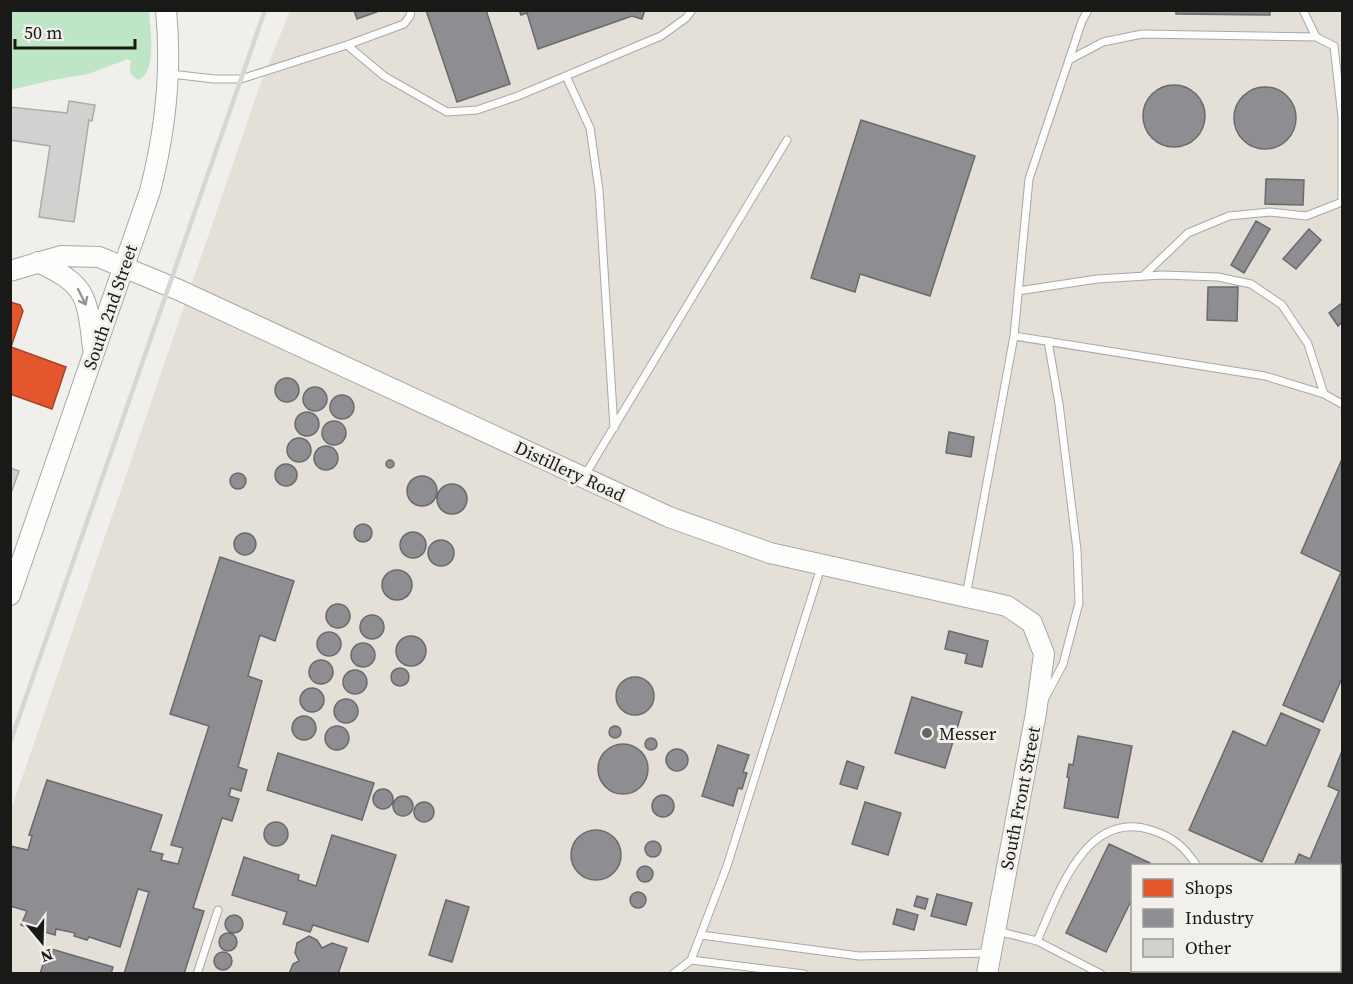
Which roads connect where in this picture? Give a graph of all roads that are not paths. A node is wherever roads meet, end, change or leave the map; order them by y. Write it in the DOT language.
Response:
graph roads {
  1 [pos="166,10"];
  2 [pos="411,10"];
  3 [pos="692,10"];
  4 [pos="1088,10"];
  5 [pos="1304,10"];
  6 [pos="1316,37"];
  7 [pos="347,45"];
  8 [pos="1334,46"];
  9 [pos="1342,46"];
  10 [pos="1068,60"];
  11 [pos="167,74"];
  12 [pos="566,76"];
  13 [pos="787,140"];
  14 [pos="1342,201"];
  15 [pos="38,262"];
  16 [pos="124,267"];
  17 [pos="10,271"];
  18 [pos="1143,277"];
  19 [pos="1018,291"];
  20 [pos="1014,336"];
  21 [pos="1048,342"];
  22 [pos="94,353"];
  23 [pos="1324,394"];
  24 [pos="1342,404"];
  25 [pos="614,428"];
  26 [pos="584,477"];
  27 [pos="822,565"];
  28 [pos="10,595"];
  29 [pos="966,597"];
  30 [pos="1032,623"];
  31 [pos="1036,713"];
  32 [pos="1196,864"];
  33 [pos="218,910"];
  34 [pos="995,930"];
  35 [pos="701,935"];
  36 [pos="1037,941"];
  37 [pos="691,960"];
  38 [pos="991,968"];
  39 [pos="197,974"];
  40 [pos="673,974"];
  41 [pos="804,974"];
  42 [pos="1101,974"];
  1 -- 11 [label="street, South 2nd Street"];
  2 -- 7 [label="lane"];
  3 -- 12 [label="lane"];
  4 -- 10 [label="lane"];
  5 -- 6 [label="lane"];
  6 -- 8 [label="lane"];
  6 -- 10 [label="lane"];
  7 -- 11 [label="lane"];
  7 -- 12 [label="lane"];
  8 -- 9 [label="lane"];
  8 -- 14 [label="lane"];
  10 -- 19 [label="lane"];
  11 -- 16 [label="street, South 2nd Street"];
  12 -- 25 [label="lane"];
  13 -- 25 [label="lane"];
  14 -- 18 [label="lane"];
  15 -- 16 [label="street, Distillery Road"];
  15 -- 17 [label="street, Distillery Road"];
  15 -- 22 [label="street, one-way"];
  16 -- 22 [label="street, South 2nd Street"];
  16 -- 26 [label="street, Distillery Road"];
  18 -- 19 [label="lane"];
  18 -- 23 [label="lane"];
  19 -- 20 [label="lane"];
  20 -- 21 [label="lane"];
  20 -- 29 [label="lane"];
  21 -- 23 [label="lane"];
  21 -- 31 [label="lane"];
  22 -- 28 [label="street, South 2nd Street"];
  23 -- 24 [label="lane"];
  25 -- 26 [label="lane"];
  26 -- 27 [label="street, Distillery Road"];
  27 -- 29 [label="street, Distillery Road"];
  27 -- 35 [label="lane"];
  29 -- 30 [label="street, Distillery Road"];
  30 -- 31 [label="street, South Front Street"];
  31 -- 34 [label="street, South Front Street"];
  32 -- 36 [label="lane"];
  33 -- 39 [label="lane"];
  34 -- 36 [label="lane"];
  34 -- 38 [label="street, South Front Street"];
  35 -- 37 [label="lane"];
  35 -- 38 [label="lane"];
  36 -- 42 [label="lane"];
  37 -- 40 [label="lane"];
  37 -- 41 [label="lane"];
}
